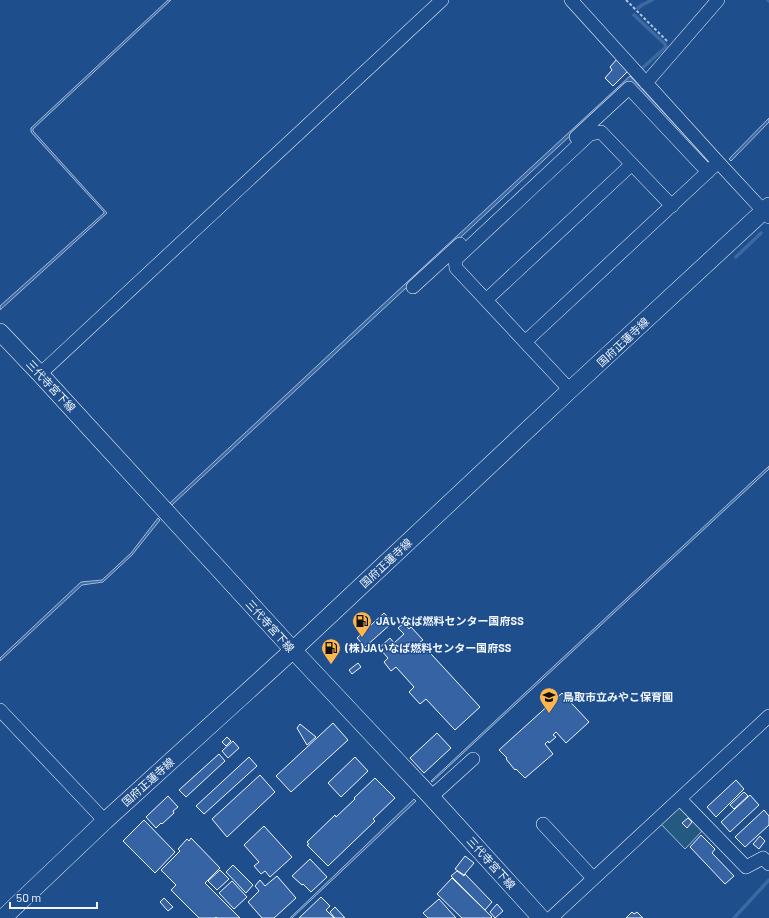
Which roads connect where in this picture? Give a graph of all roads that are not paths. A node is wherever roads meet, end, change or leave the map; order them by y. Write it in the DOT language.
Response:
graph roads {
  1 [pos="442,0"];
  2 [pos="571,0"];
  3 [pos="718,0"];
  4 [pos="646,83"];
  5 [pos="718,162"];
  6 [pos="632,164"];
  7 [pos="708,172"];
  8 [pos="672,206"];
  9 [pos="767,211"];
  10 [pos="413,287"];
  11 [pos="486,300"];
  12 [pos="0,332"];
  13 [pos="525,342"];
  14 [pos="40,374"];
  15 [pos="570,390"];
  16 [pos="292,650"];
  17 [pos="0,710"];
  18 [pos="769,716"];
  19 [pos="473,759"];
  20 [pos="431,797"];
  21 [pos="680,799"];
  22 [pos="105,822"];
  23 [pos="543,824"];
  24 [pos="769,864"];
  25 [pos="593,878"];
  26 [pos="3,918"];
  27 [pos="541,918"];
  28 [pos="551,918"];
  1 -- 14 [label="street"];
  2 -- 4 [label="street"];
  3 -- 4 [label="street"];
  4 -- 5 [label="street"];
  5 -- 7 [label="street"];
  5 -- 9 [label="street"];
  6 -- 8 [label="street"];
  6 -- 11 [label="street"];
  6 -- 11 [label="street"];
  7 -- 8 [label="street"];
  7 -- 10 [label="street"];
  8 -- 13 [label="street"];
  9 -- 15 [label="main road, 国府正蓮寺線"];
  11 -- 13 [label="street"];
  12 -- 14 [label="main road, 三代寺宮下線"];
  13 -- 15 [label="street"];
  14 -- 16 [label="main road, 三代寺宮下線"];
  15 -- 16 [label="main road, 国府正蓮寺線"];
  16 -- 20 [label="main road, 三代寺宮下線"];
  16 -- 22 [label="main road, 国府正蓮寺線"];
  17 -- 22 [label="street"];
  18 -- 21 [label="street"];
  19 -- 20 [label="street"];
  20 -- 27 [label="main road, 三代寺宮下線"];
  21 -- 24 [label="street"];
  21 -- 25 [label="street"];
  22 -- 26 [label="main road, 国府正蓮寺線"];
  23 -- 25 [label="street"];
  25 -- 28 [label="street"];
}
